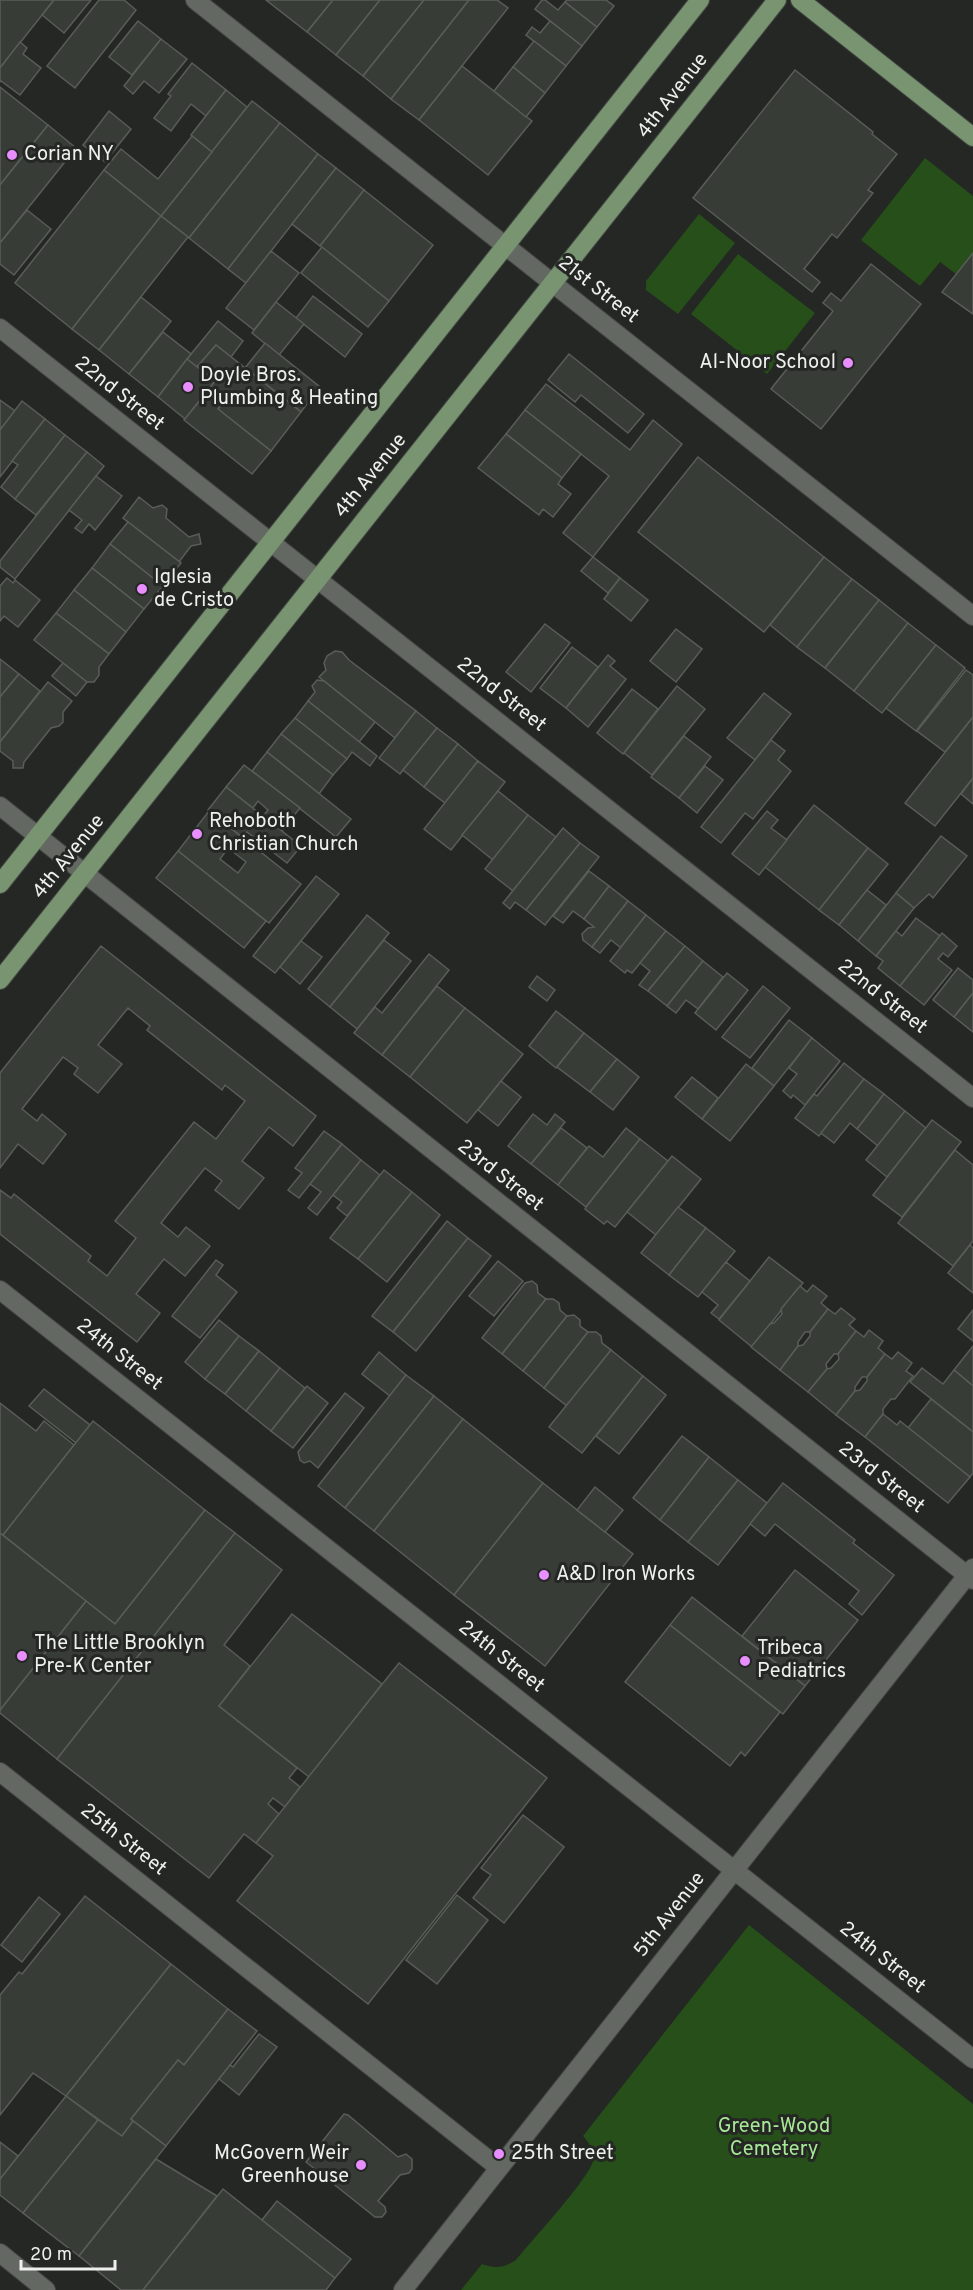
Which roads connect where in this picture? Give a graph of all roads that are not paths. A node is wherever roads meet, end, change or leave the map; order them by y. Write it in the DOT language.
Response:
graph roads {
  1 [pos="195,0"];
  2 [pos="700,0"];
  3 [pos="777,0"];
  4 [pos="800,0"];
  5 [pos="973,137"];
  6 [pos="506,245"];
  7 [pos="554,283"];
  8 [pos="0,328"];
  9 [pos="271,542"];
  10 [pos="318,579"];
  11 [pos="973,616"];
  12 [pos="0,806"];
  13 [pos="38,837"];
  14 [pos="84,874"];
  15 [pos="0,884"];
  16 [pos="0,980"];
  17 [pos="973,1098"];
  18 [pos="0,1290"];
  19 [pos="971,1575"];
  20 [pos="0,1772"];
  21 [pos="735,1870"];
  22 [pos="973,2059"];
  23 [pos="499,2168"];
  24 [pos="0,2253"];
  25 [pos="46,2290"];
  26 [pos="403,2290"];
  1 -- 6 [label="street, 21st Street"];
  2 -- 6 [label="main road, 4th Avenue"];
  3 -- 7 [label="main road, 4th Avenue"];
  4 -- 5 [label="main road"];
  6 -- 7 [label="street, 21st Street"];
  6 -- 9 [label="main road, 4th Avenue"];
  7 -- 10 [label="main road, 4th Avenue"];
  7 -- 11 [label="street, 21st Street"];
  8 -- 9 [label="street, 22nd Street"];
  9 -- 10 [label="street, 22nd Street"];
  9 -- 13 [label="main road, 4th Avenue"];
  10 -- 14 [label="main road, 4th Avenue"];
  10 -- 17 [label="street, 22nd Street"];
  12 -- 13 [label="street, 23rd Street"];
  13 -- 14 [label="street, 23rd Street"];
  13 -- 15 [label="main road, 4th Avenue"];
  14 -- 16 [label="main road, 4th Avenue"];
  14 -- 19 [label="street, 23rd Street"];
  18 -- 21 [label="street, 24th Street"];
  19 -- 21 [label="street, 5th Avenue"];
  20 -- 23 [label="street, 25th Street"];
  21 -- 22 [label="street, 24th Street"];
  21 -- 23 [label="street, 5th Avenue"];
  23 -- 26 [label="street, 5th Avenue"];
  24 -- 25 [label="street"];
}
